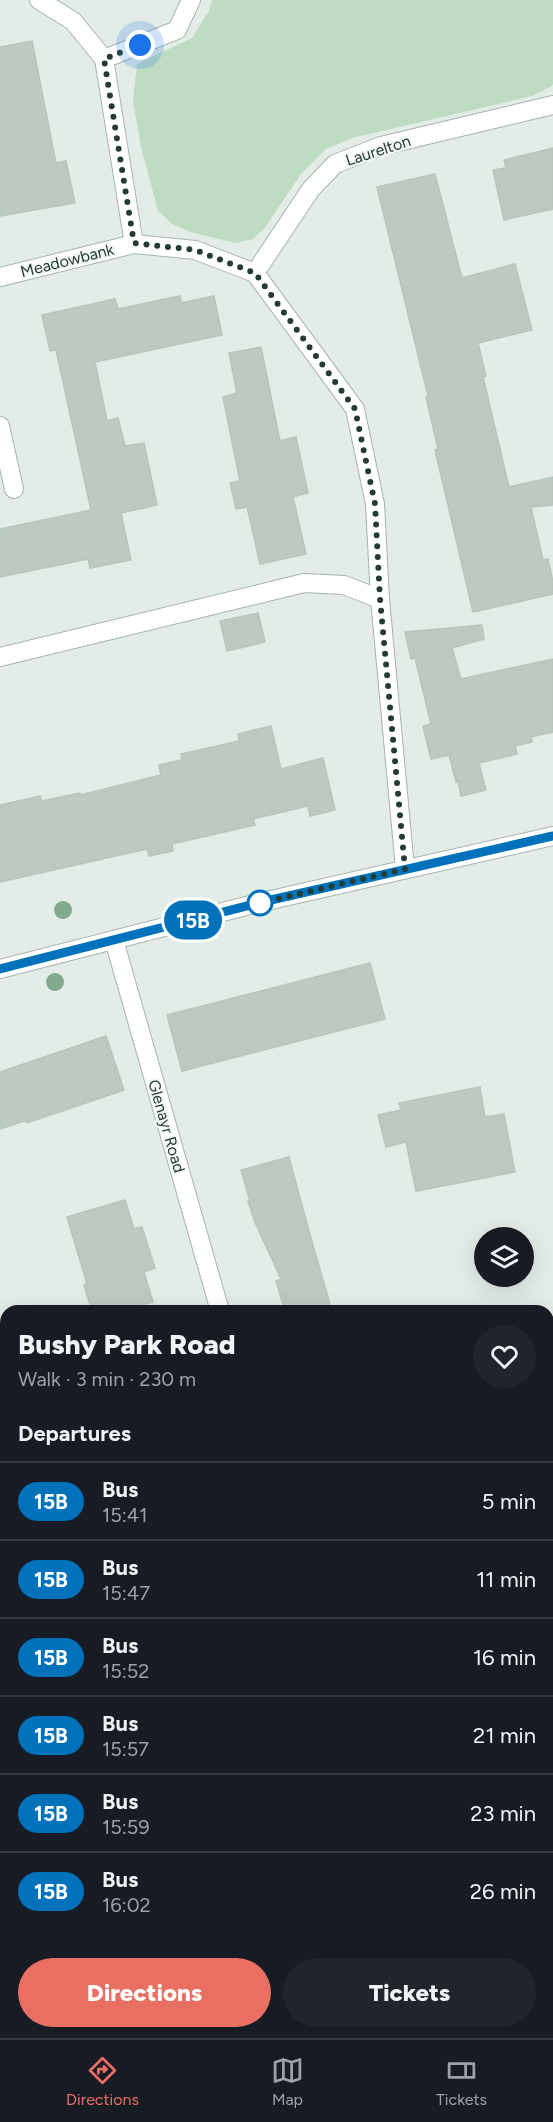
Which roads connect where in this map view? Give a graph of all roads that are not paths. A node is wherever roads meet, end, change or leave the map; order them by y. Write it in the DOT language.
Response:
graph roads {
  1 [pos="39,0"];
  2 [pos="190,0"];
  3 [pos="104,59"];
  4 [pos="553,105"];
  5 [pos="134,243"];
  6 [pos="255,273"];
  7 [pos="0,277"];
  8 [pos="0,426"];
  9 [pos="14,489"];
  10 [pos="380,599"];
  11 [pos="0,657"];
  12 [pos="553,836"];
  13 [pos="405,869"];
  14 [pos="114,940"];
  15 [pos="0,969"];
  16 [pos="218,1305"];
  1 -- 3 [label="street, Meadowbank"];
  2 -- 3 [label="street"];
  3 -- 5 [label="street, Meadowbank"];
  4 -- 6 [label="street, Laurelton"];
  5 -- 6 [label="street, Meadowbank"];
  5 -- 7 [label="street, Meadowbank"];
  6 -- 10 [label="street"];
  8 -- 9 [label="street"];
  10 -- 11 [label="street"];
  10 -- 13 [label="street"];
  12 -- 13 [label="street"];
  13 -- 14 [label="street"];
  14 -- 15 [label="street"];
  14 -- 16 [label="street, Glenayr Road"];
}
